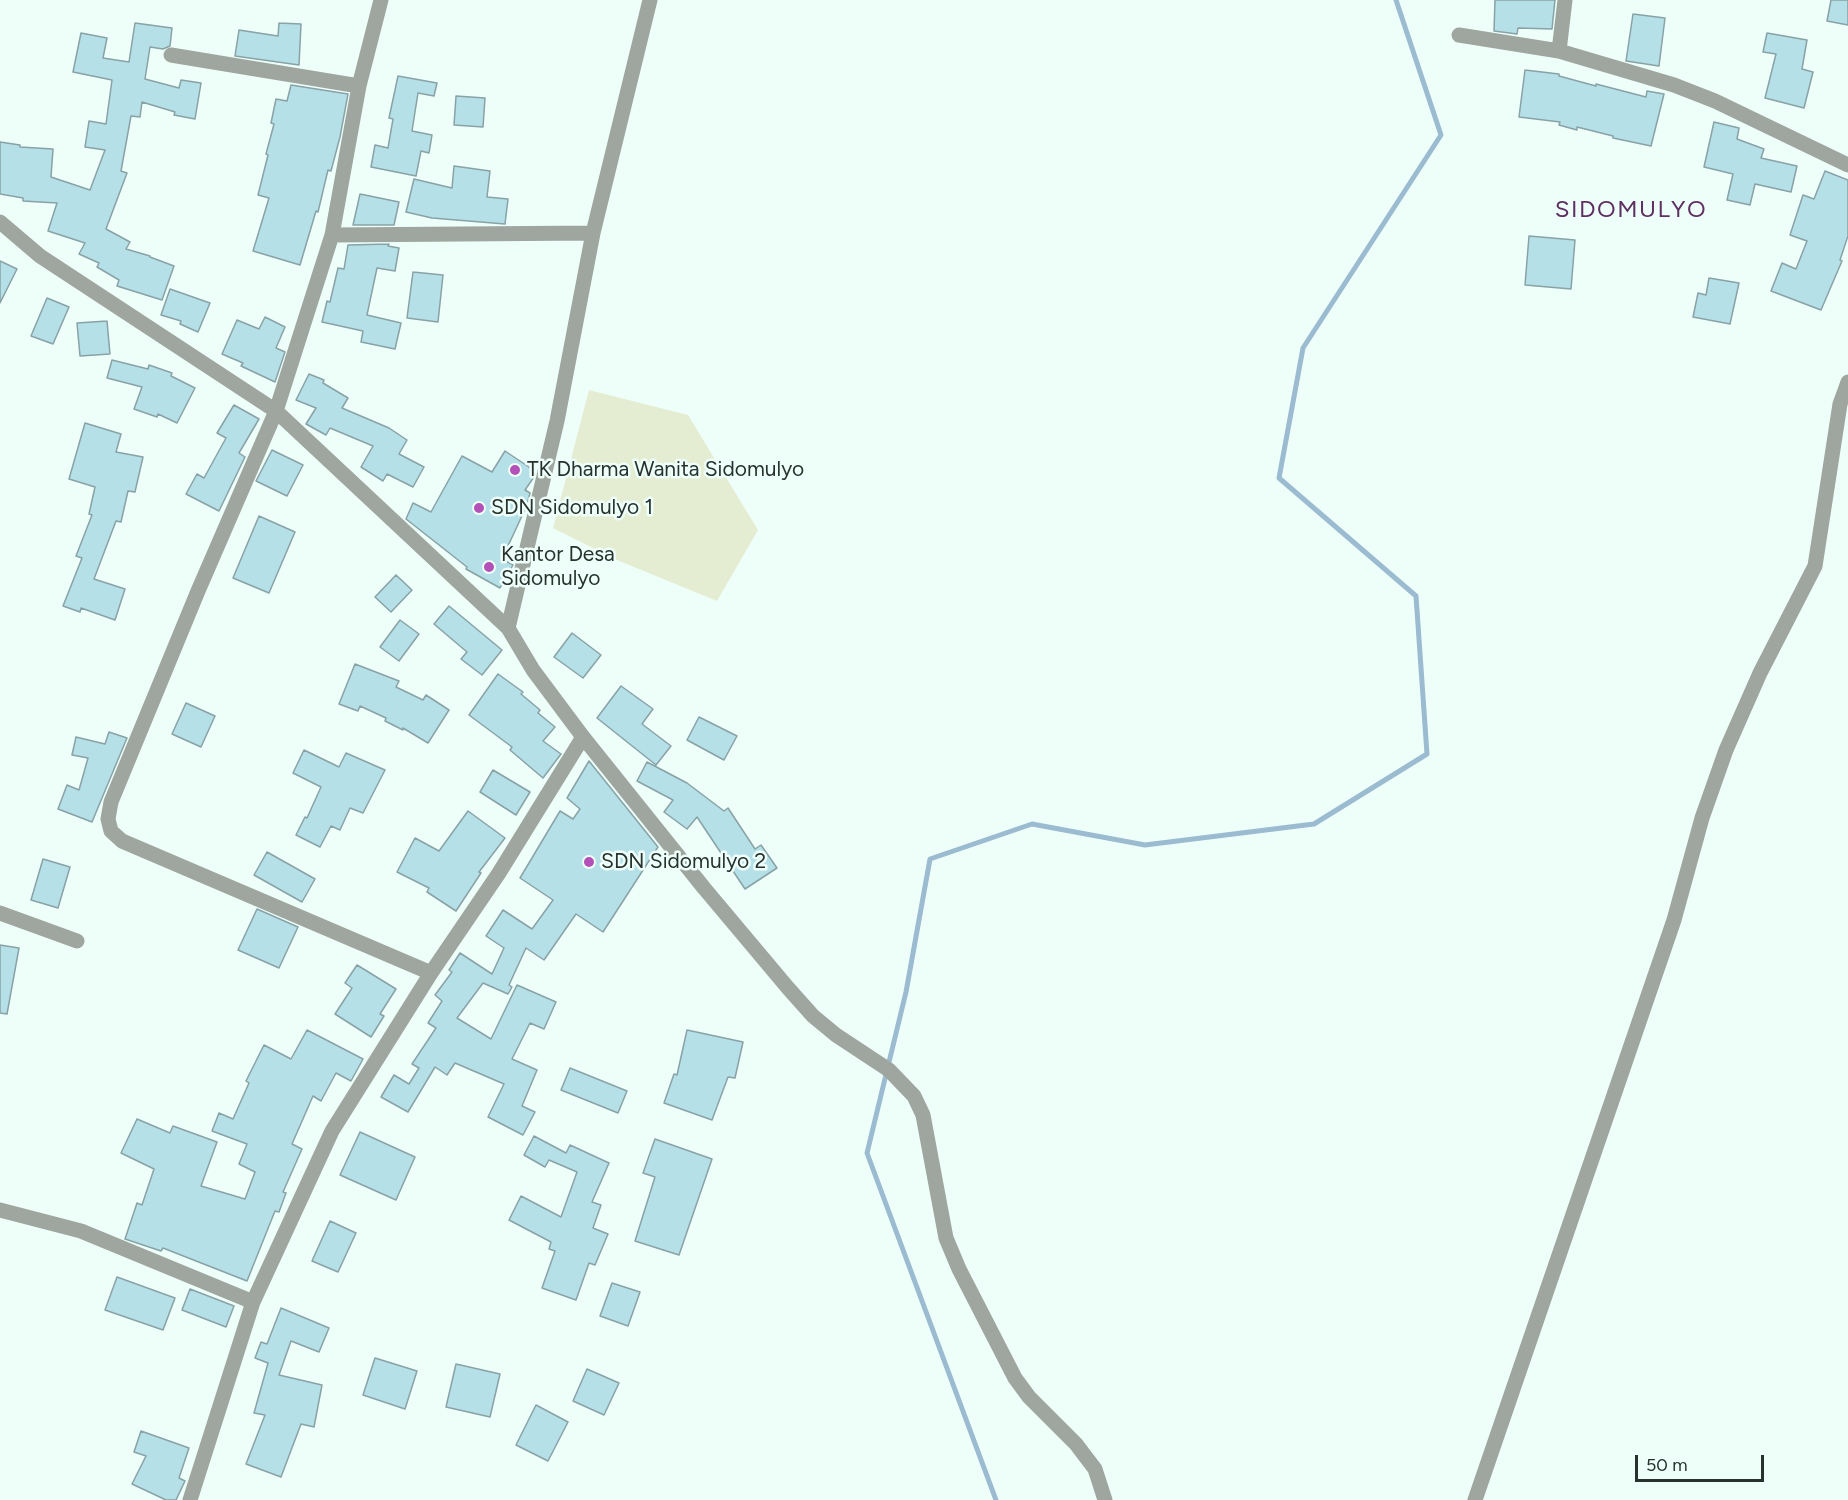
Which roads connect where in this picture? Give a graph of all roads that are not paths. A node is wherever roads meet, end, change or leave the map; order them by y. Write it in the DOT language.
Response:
graph roads {
  1 [pos="381,0"];
  2 [pos="650,0"];
  3 [pos="1565,0"];
  4 [pos="1460,35"];
  5 [pos="1559,51"];
  6 [pos="171,55"];
  7 [pos="359,86"];
  8 [pos="1848,165"];
  9 [pos="0,222"];
  10 [pos="593,233"];
  11 [pos="332,235"];
  12 [pos="1848,382"];
  13 [pos="276,411"];
  14 [pos="508,628"];
  15 [pos="583,737"];
  16 [pos="0,913"];
  17 [pos="77,941"];
  18 [pos="431,973"];
  19 [pos="0,1210"];
  20 [pos="253,1302"];
  21 [pos="190,1500"];
  22 [pos="1105,1500"];
  23 [pos="1475,1500"];
  1 -- 7 [label="street"];
  2 -- 10 [label="street"];
  3 -- 5 [label="street"];
  4 -- 5 [label="street"];
  5 -- 8 [label="street"];
  6 -- 7 [label="street"];
  7 -- 11 [label="street"];
  9 -- 13 [label="street"];
  10 -- 11 [label="street"];
  10 -- 14 [label="street"];
  11 -- 13 [label="street"];
  12 -- 23 [label="street"];
  13 -- 14 [label="street"];
  13 -- 18 [label="street"];
  14 -- 15 [label="street"];
  15 -- 18 [label="street"];
  15 -- 22 [label="street"];
  16 -- 17 [label="street"];
  18 -- 20 [label="street"];
  19 -- 20 [label="street"];
  20 -- 21 [label="street"];
}
